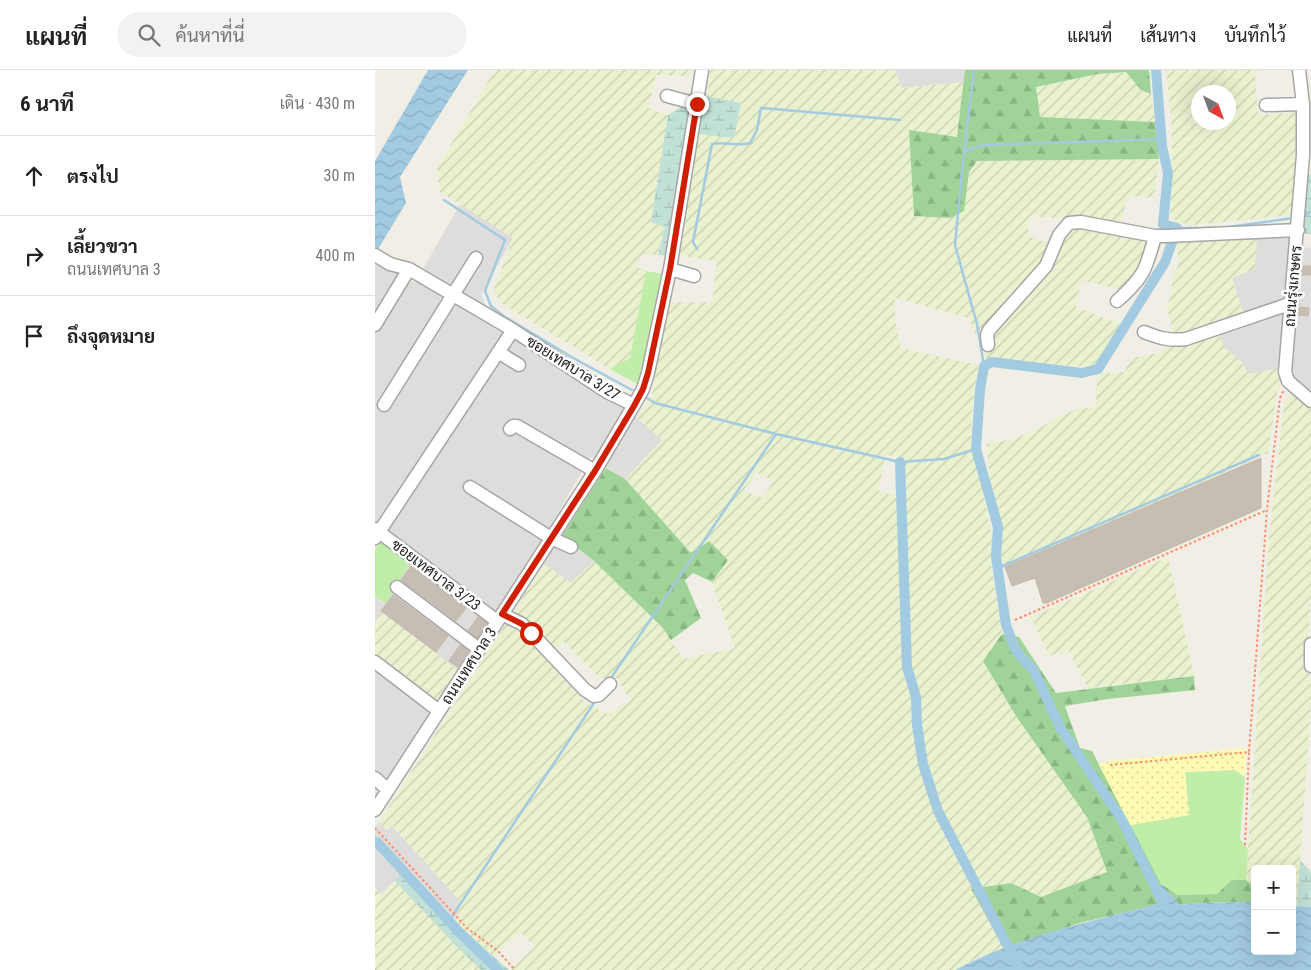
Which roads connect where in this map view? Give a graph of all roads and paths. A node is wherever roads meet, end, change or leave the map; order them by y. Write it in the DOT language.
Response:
graph roads {
  1 [pos="701,70"];
  2 [pos="1299,70"];
  3 [pos="667,96"];
  4 [pos="697,104"];
  5 [pos="1303,104"];
  6 [pos="1266,105"];
  7 [pos="1299,220"];
  8 [pos="1161,236"];
  9 [pos="376,256"];
  10 [pos="476,258"];
  11 [pos="409,269"];
  12 [pos="670,269"];
  13 [pos="694,276"];
  14 [pos="452,294"];
  15 [pos="1117,301"];
  16 [pos="1292,303"];
  17 [pos="375,325"];
  18 [pos="513,330"];
  19 [pos="1144,332"];
  20 [pos="988,345"];
  21 [pos="498,352"];
  22 [pos="519,365"];
  23 [pos="1287,381"];
  24 [pos="1311,401"];
  25 [pos="384,405"];
  26 [pos="634,406"];
  27 [pos="510,428"];
  28 [pos="595,471"];
  29 [pos="470,488"];
  30 [pos="1267,510"];
  31 [pos="376,533"];
  32 [pos="551,538"];
  33 [pos="571,547"];
  34 [pos="397,587"];
  35 [pos="499,618"];
  36 [pos="1015,620"];
  37 [pos="1311,644"];
  38 [pos="479,649"];
  39 [pos="375,662"];
  40 [pos="1311,666"];
  41 [pos="610,684"];
  42 [pos="439,711"];
  43 [pos="1249,752"];
  44 [pos="1110,765"];
  45 [pos="375,778"];
  46 [pos="388,790"];
  47 [pos="375,810"];
  48 [pos="375,828"];
  49 [pos="1245,845"];
  50 [pos="515,970"];
  1 -- 4 [label="street, ถนนเทศบาล 3"];
  2 -- 5 [label="street, ถนนรุ่งเกษตร"];
  3 -- 4 [label="street"];
  4 -- 12 [label="street, ถนนเทศบาล 3"];
  5 -- 6 [label="street"];
  5 -- 7 [label="street, ถนนรุ่งเกษตร"];
  7 -- 8 [label="street"];
  7 -- 16 [label="street, ถนนรุ่งเกษตร"];
  8 -- 15 [label="street"];
  8 -- 20 [label="street"];
  9 -- 11 [label="street, ซอยเทศบาล 3/27"];
  10 -- 14 [label="street"];
  11 -- 14 [label="street, ซอยเทศบาล 3/27"];
  11 -- 17 [label="street"];
  12 -- 13 [label="street"];
  12 -- 26 [label="street, ถนนเทศบาล 3"];
  14 -- 18 [label="street, ซอยเทศบาล 3/27"];
  14 -- 25 [label="street"];
  16 -- 19 [label="street"];
  16 -- 23 [label="street, ถนนรุ่งเกษตร"];
  18 -- 21 [label="street"];
  18 -- 26 [label="street, ซอยเทศบาล 3/27"];
  21 -- 22 [label="street"];
  21 -- 31 [label="street"];
  23 -- 24 [label="street"];
  23 -- 30 [label="path"];
  26 -- 28 [label="street, ถนนเทศบาล 3"];
  27 -- 28 [label="street"];
  28 -- 32 [label="street, ถนนเทศบาล 3"];
  29 -- 32 [label="street"];
  30 -- 36 [label="path"];
  30 -- 43 [label="path"];
  31 -- 35 [label="street, ซอยเทศบาล 3/23"];
  32 -- 33 [label="street"];
  32 -- 35 [label="street, ถนนเทศบาล 3"];
  34 -- 38 [label="street"];
  35 -- 38 [label="street, ถนนเทศบาล 3"];
  35 -- 41 [label="street, ซอยเทศบาล 3/23"];
  37 -- 40 [label="street"];
  38 -- 42 [label="street, ถนนเทศบาล 3"];
  39 -- 42 [label="street"];
  42 -- 46 [label="street, ถนนเทศบาล 3"];
  43 -- 44 [label="path"];
  43 -- 49 [label="path"];
  45 -- 46 [label="street"];
  46 -- 47 [label="street, ถนนเทศบาล 3"];
  48 -- 50 [label="path"];
}
